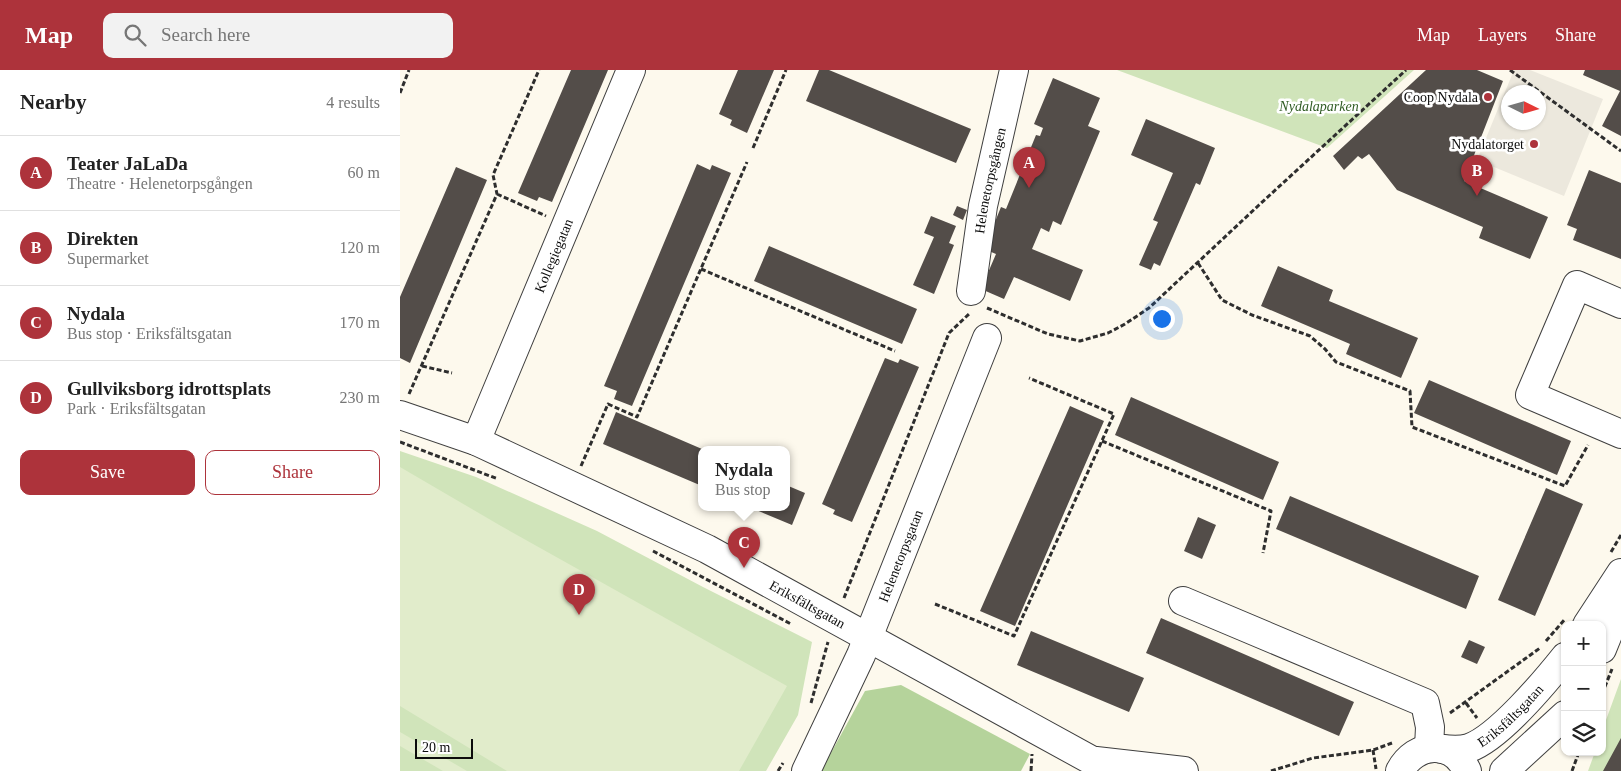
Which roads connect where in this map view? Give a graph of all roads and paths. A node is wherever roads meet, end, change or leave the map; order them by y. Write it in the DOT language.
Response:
graph roads {
  1 [pos="409,70"];
  2 [pos="539,70"];
  3 [pos="631,70"];
  4 [pos="786,70"];
  5 [pos="1014,70"];
  6 [pos="1406,70"];
  7 [pos="1510,70"];
  8 [pos="400,93"];
  9 [pos="753,148"];
  10 [pos="1621,151"];
  11 [pos="747,162"];
  12 [pos="497,194"];
  13 [pos="553,219"];
  14 [pos="1198,263"];
  15 [pos="701,269"];
  16 [pos="974,302"];
  17 [pos="1621,304"];
  18 [pos="986,338"];
  19 [pos="896,351"];
  20 [pos="422,366"];
  21 [pos="452,373"];
  22 [pos="1029,378"];
  23 [pos="404,406"];
  24 [pos="1610,429"];
  25 [pos="476,441"];
  26 [pos="1102,441"];
  27 [pos="400,442"];
  28 [pos="581,467"];
  29 [pos="498,479"];
  30 [pos="648,548"];
  31 [pos="1262,553"];
  32 [pos="1621,573"];
  33 [pos="1621,594"];
  34 [pos="1183,600"];
  35 [pos="935,604"];
  36 [pos="1577,621"];
  37 [pos="793,625"];
  38 [pos="1561,633"];
  39 [pos="827,634"];
  40 [pos="1606,639"];
  41 [pos="863,649"];
  42 [pos="1561,661"];
  43 [pos="809,708"];
  44 [pos="1561,719"];
  45 [pos="1434,741"];
  46 [pos="1578,756"];
  47 [pos="1391,759"];
  48 [pos="796,764"];
  49 [pos="1104,766"];
  50 [pos="778,771"];
  51 [pos="1184,771"];
  52 [pos="1271,771"];
  53 [pos="1376,771"];
  54 [pos="1467,771"];
  55 [pos="1504,771"];
  56 [pos="1572,771"];
  1 -- 8 [label="path"];
  2 -- 12 [label="path"];
  3 -- 25 [label="street, Kollegiegatan"];
  4 -- 9 [label="path"];
  5 -- 16 [label="street, Helenetorpsgången"];
  6 -- 14 [label="path"];
  7 -- 10 [label="path"];
  11 -- 15 [label="path"];
  12 -- 13 [label="path"];
  12 -- 20 [label="path"];
  14 -- 16 [label="path"];
  14 -- 24 [label="path"];
  15 -- 19 [label="path"];
  15 -- 28 [label="path"];
  16 -- 39 [label="path"];
  17 -- 24 [label="street"];
  18 -- 41 [label="street, Helenetorpsgatan"];
  20 -- 21 [label="path"];
  20 -- 23 [label="path"];
  22 -- 26 [label="path"];
  23 -- 25 [label="street, Eriksfältsgatan"];
  25 -- 39 [label="street, Eriksfältsgatan"];
  26 -- 31 [label="path"];
  26 -- 35 [label="path"];
  27 -- 29 [label="path"];
  30 -- 37 [label="path"];
  32 -- 36 [label="street"];
  33 -- 40 [label="street"];
  34 -- 45 [label="street"];
  38 -- 45 [label="path"];
  39 -- 41 [label="street, Eriksfältsgatan"];
  39 -- 41 [label="path"];
  39 -- 43 [label="path"];
  41 -- 48 [label="street, Helenetorpsgatan"];
  41 -- 49 [label="street, Eriksfältsgatan"];
  42 -- 45 [label="street, Eriksfältsgatan"];
  44 -- 55 [label="street"];
  45 -- 47 [label="street"];
  45 -- 54 [label="street"];
  46 -- 56 [label="path"];
  47 -- 52 [label="path"];
  47 -- 53 [label="path"];
  48 -- 50 [label="path"];
  49 -- 51 [label="street, Eriksfältsgatan"];
}
